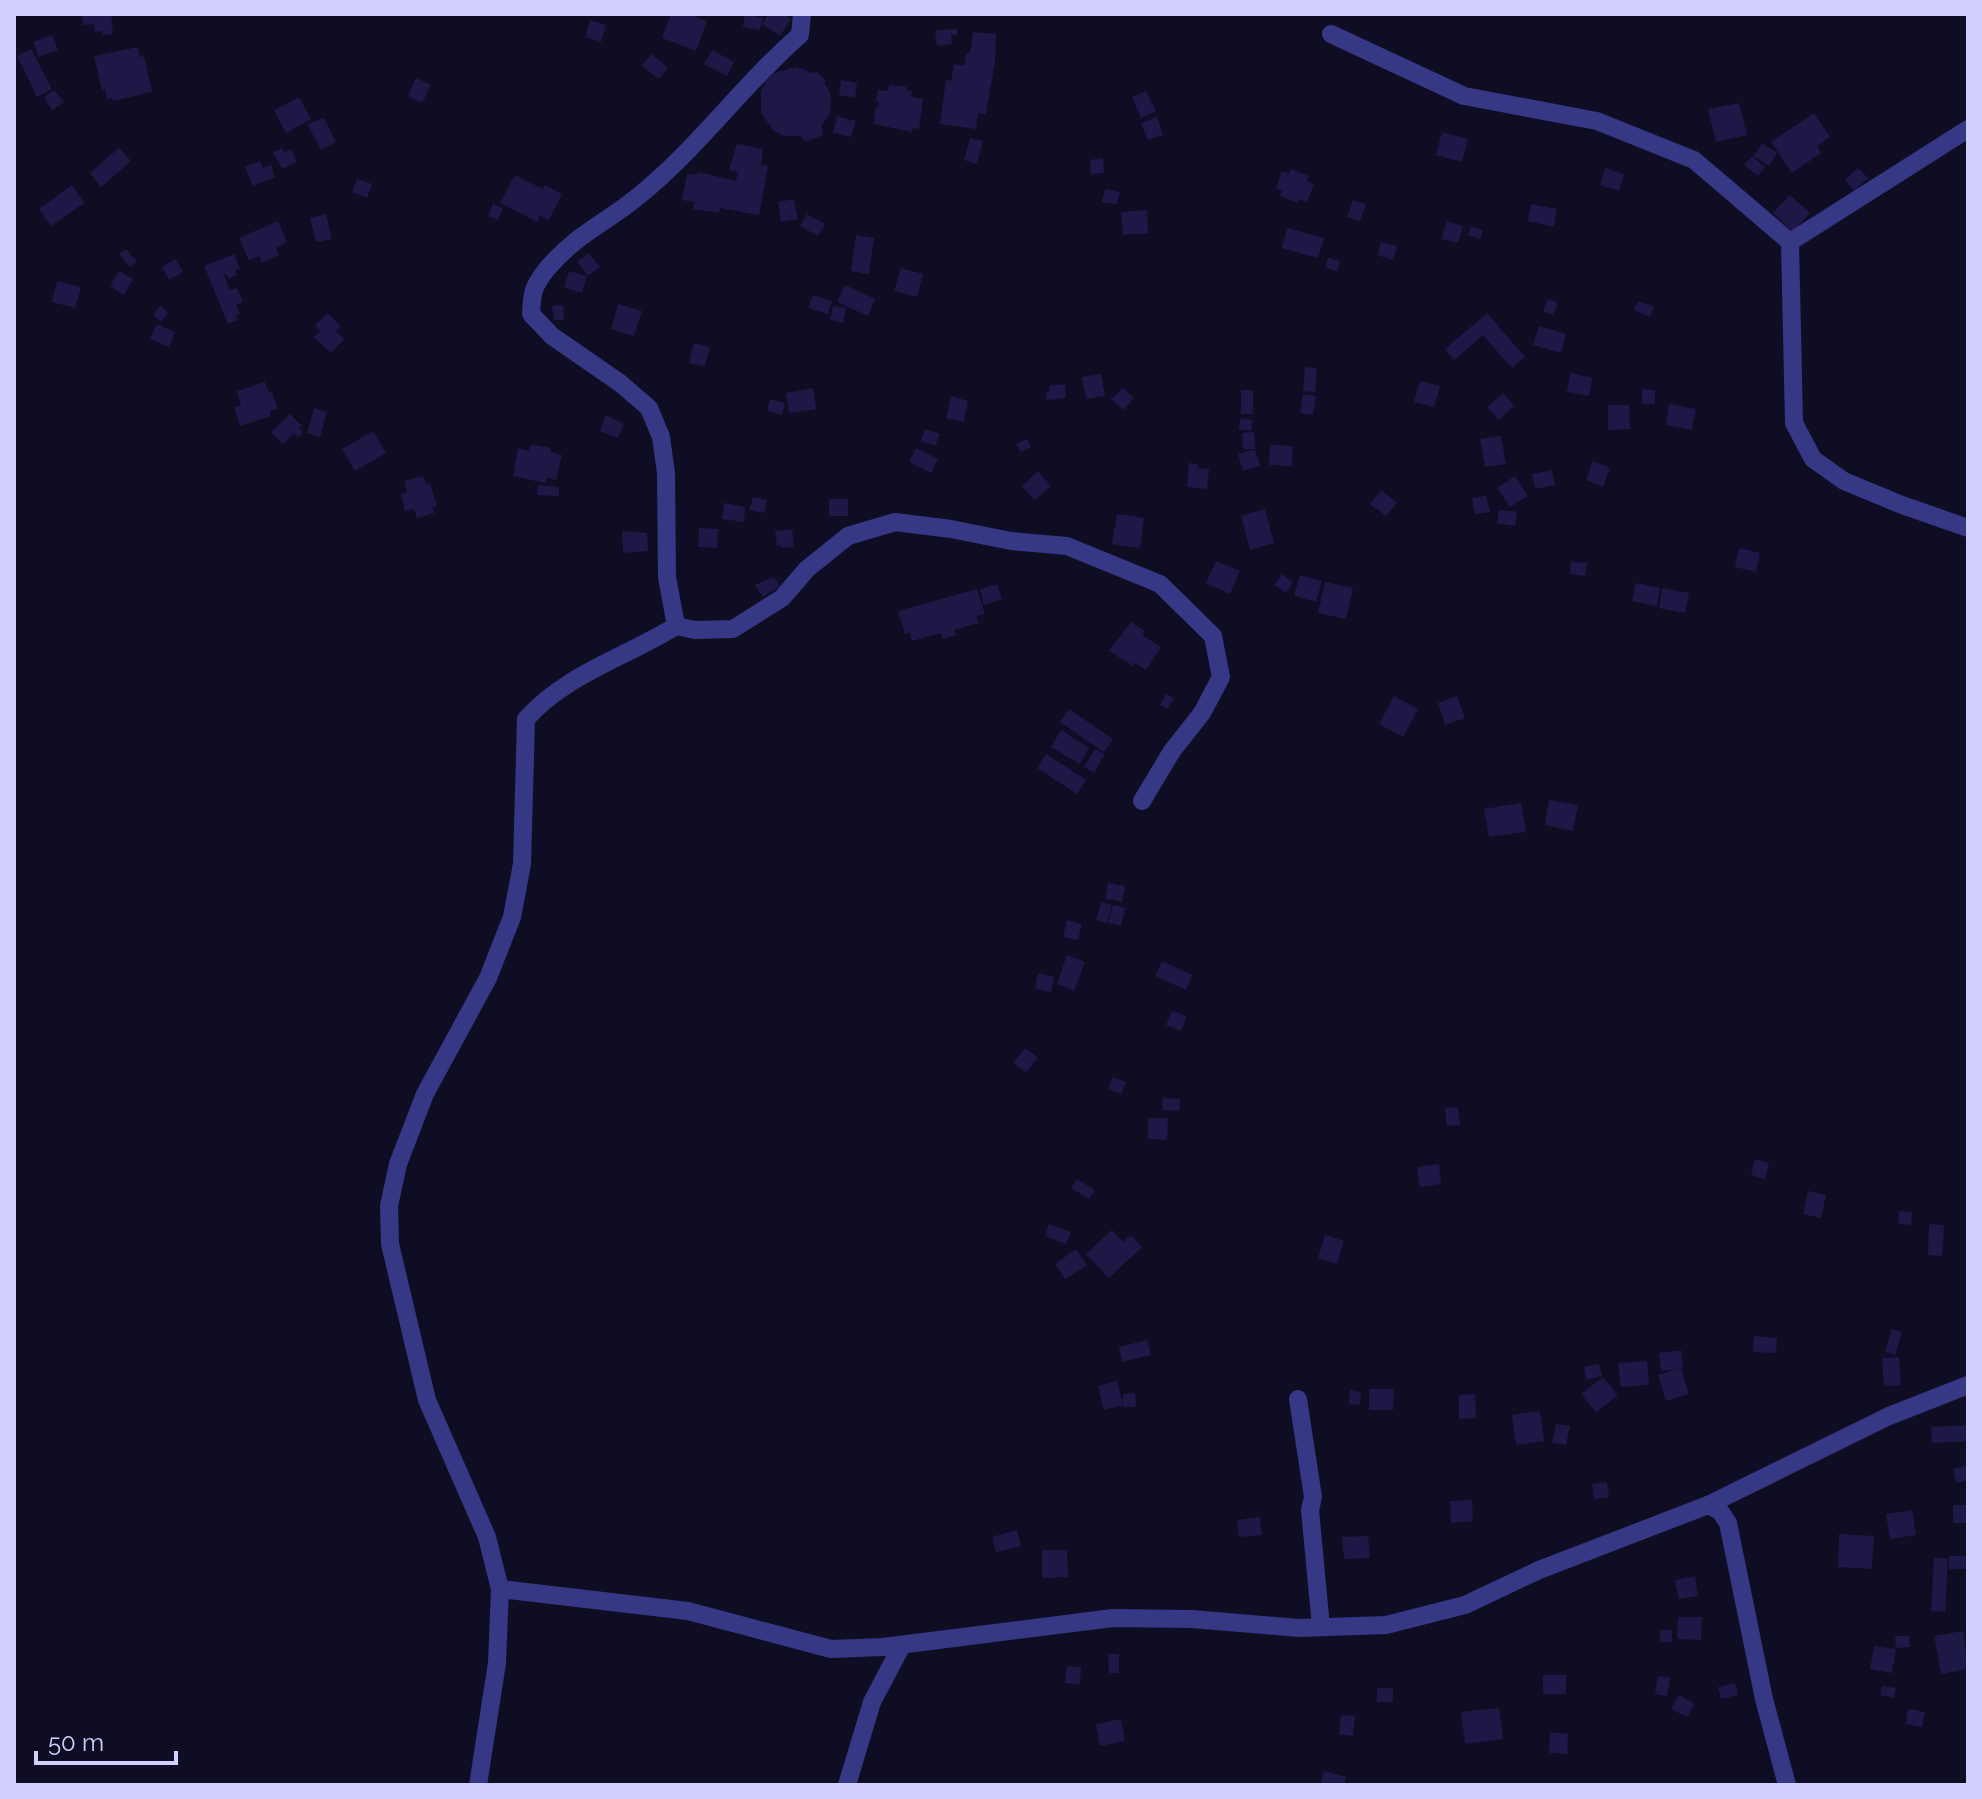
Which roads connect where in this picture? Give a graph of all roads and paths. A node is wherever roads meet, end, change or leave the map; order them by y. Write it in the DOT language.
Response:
graph roads {
  1 [pos="802,14"];
  2 [pos="1331,34"];
  3 [pos="1968,129"];
  4 [pos="1790,242"];
  5 [pos="1968,528"];
  6 [pos="676,626"];
  7 [pos="1142,801"];
  8 [pos="1968,1385"];
  9 [pos="1298,1399"];
  10 [pos="1708,1505"];
  11 [pos="500,1589"];
  12 [pos="1321,1627"];
  13 [pos="902,1645"];
  14 [pos="478,1785"];
  15 [pos="847,1785"];
  16 [pos="1787,1785"];
  1 -- 6 [label="street"];
  2 -- 4 [label="street"];
  3 -- 4 [label="street"];
  4 -- 5 [label="street"];
  6 -- 7 [label="street"];
  6 -- 11 [label="street"];
  8 -- 10 [label="street"];
  9 -- 12 [label="street"];
  10 -- 12 [label="street"];
  10 -- 16 [label="street"];
  11 -- 13 [label="street"];
  11 -- 14 [label="street"];
  12 -- 13 [label="street"];
  13 -- 15 [label="street"];
}
